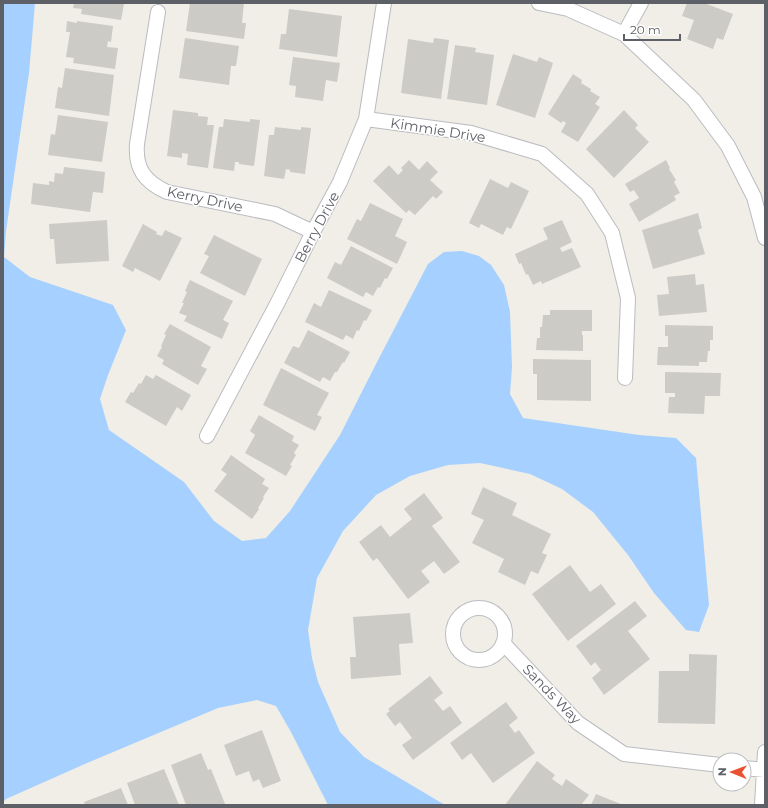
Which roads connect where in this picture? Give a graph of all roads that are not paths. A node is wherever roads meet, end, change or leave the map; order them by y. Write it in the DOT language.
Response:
graph roads {
  1 [pos="384,3"];
  2 [pos="539,3"];
  3 [pos="641,3"];
  4 [pos="158,12"];
  5 [pos="624,34"];
  6 [pos="366,119"];
  7 [pos="312,232"];
  8 [pos="765,238"];
  9 [pos="624,378"];
  10 [pos="207,436"];
  11 [pos="503,643"];
  12 [pos="765,752"];
  13 [pos="712,764"];
  14 [pos="752,769"];
  15 [pos="765,770"];
  16 [pos="762,805"];
  1 -- 6 [label="street, Berry Drive"];
  2 -- 5 [label="street"];
  3 -- 5 [label="street"];
  4 -- 7 [label="street, Kerry Drive"];
  5 -- 8 [label="street"];
  6 -- 7 [label="street, Berry Drive"];
  6 -- 9 [label="street, Kimmie Drive"];
  7 -- 10 [label="street, Berry Drive"];
  11 -- 13 [label="street, Sands Way"];
  12 -- 15 [label="street"];
  14 -- 15 [label="street"];
  15 -- 16 [label="street"];
}
